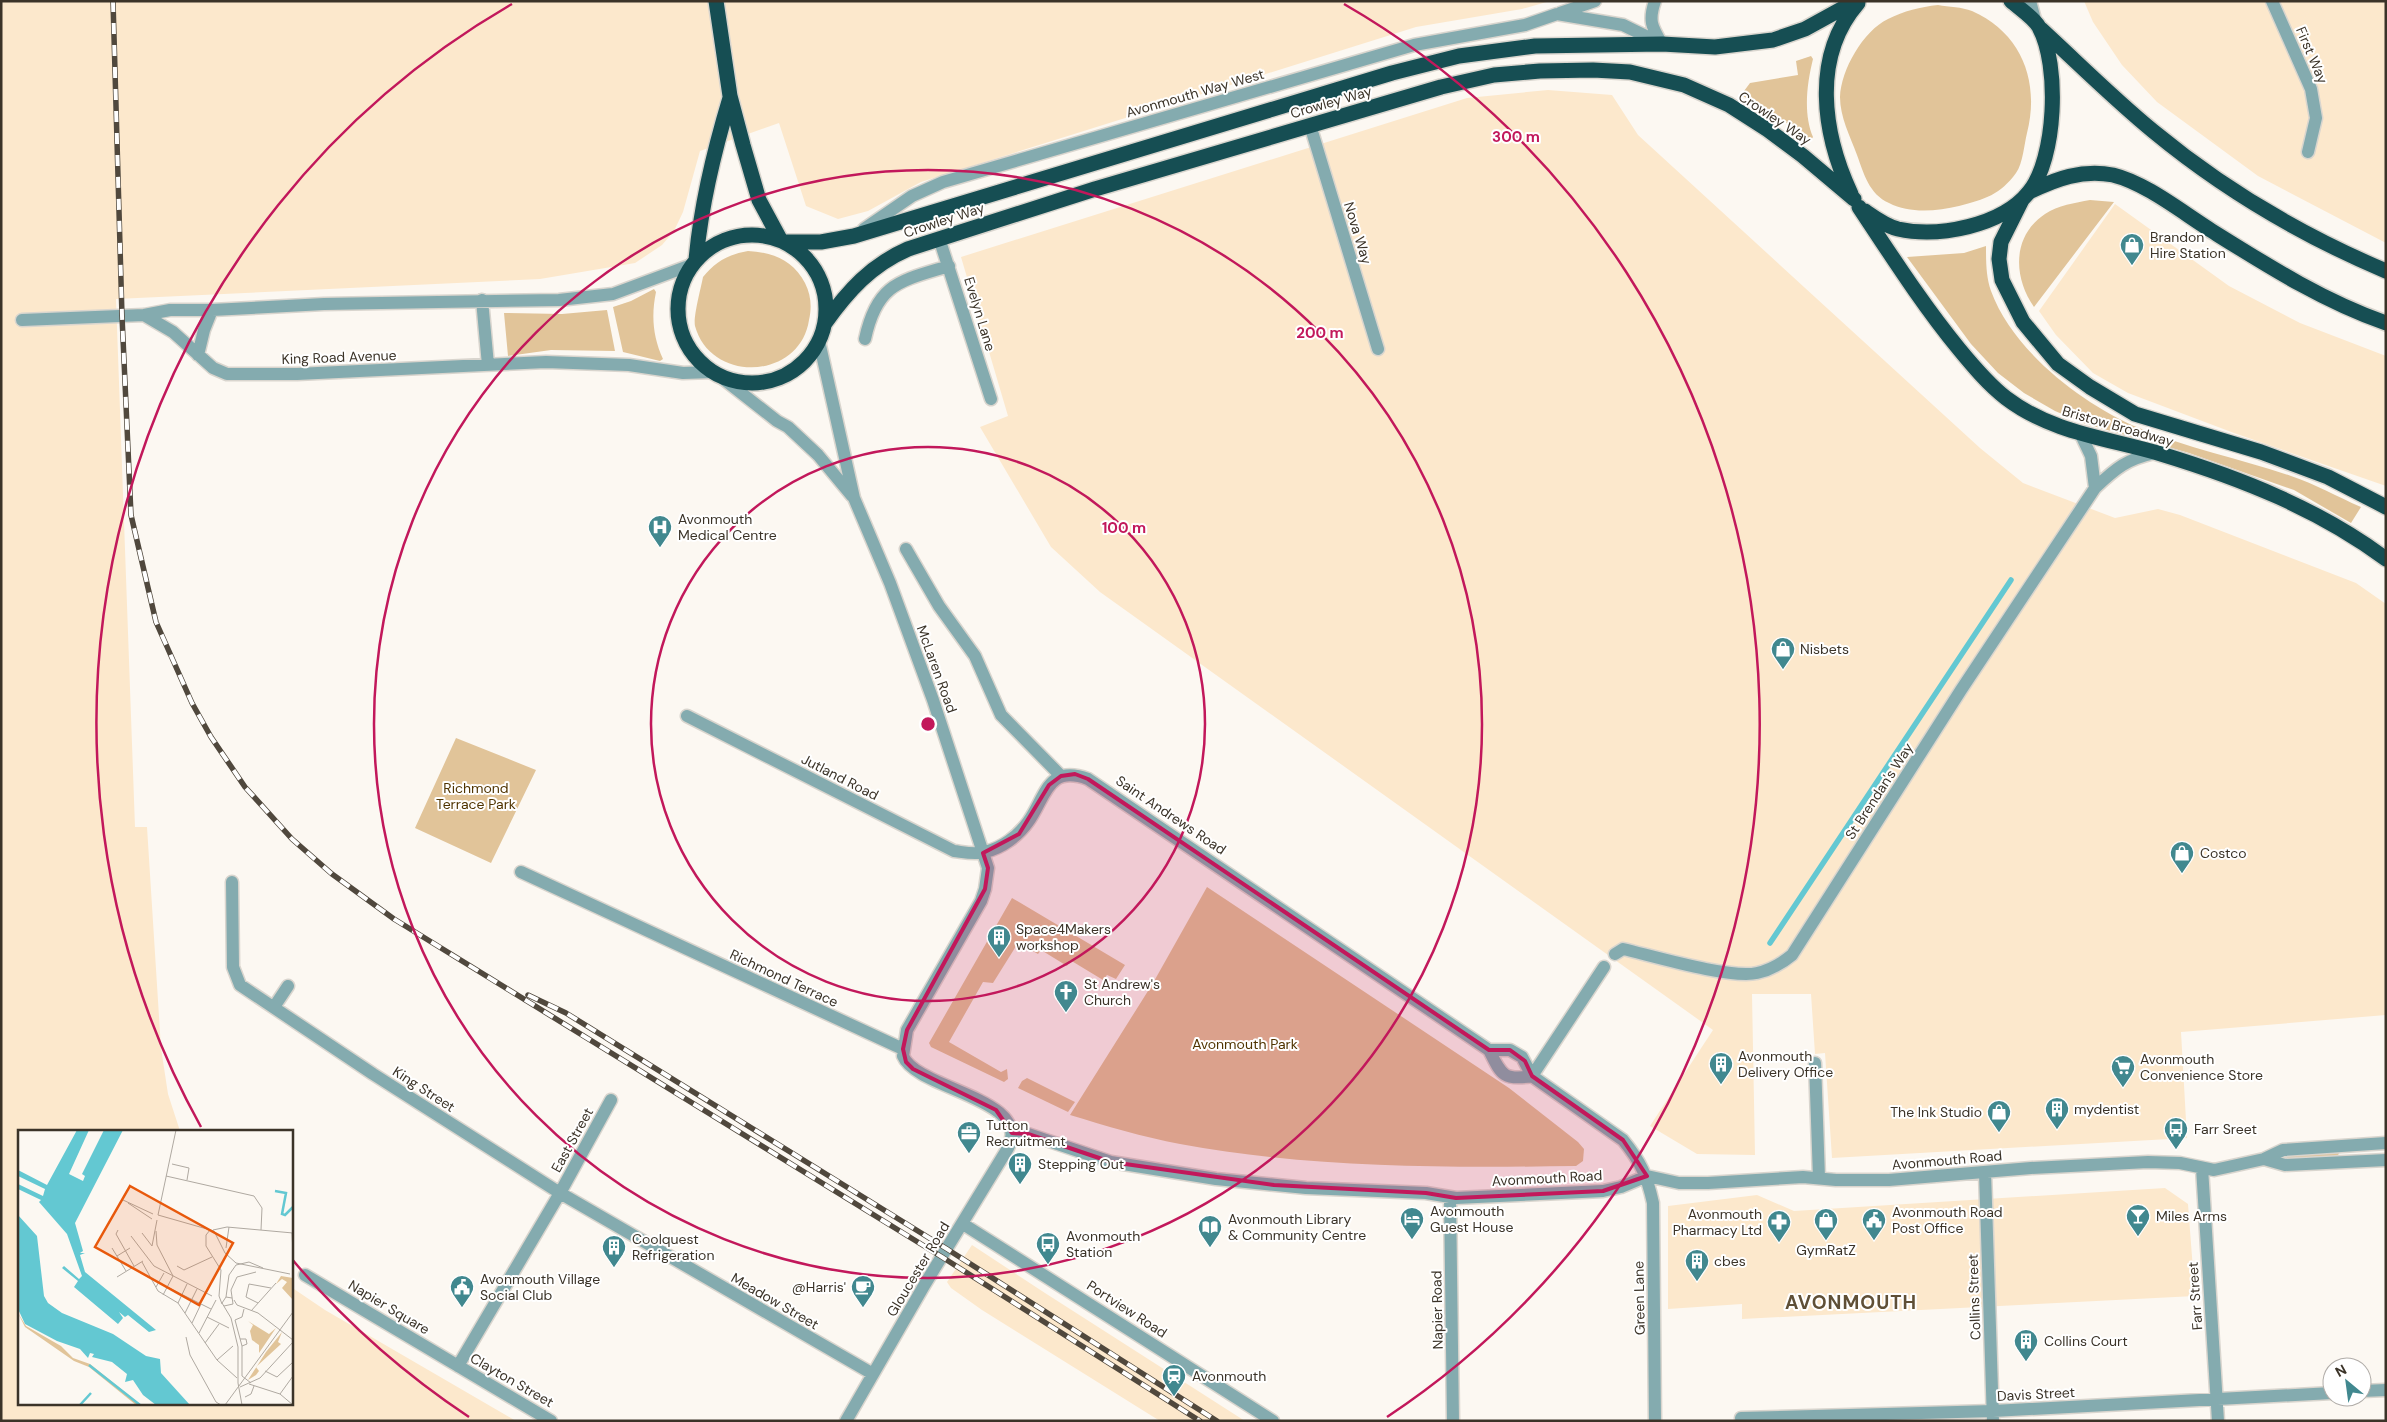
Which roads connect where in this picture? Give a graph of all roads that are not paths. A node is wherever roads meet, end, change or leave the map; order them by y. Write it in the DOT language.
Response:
graph roads {
  1 [pos="716,1"];
  2 [pos="1595,1"];
  3 [pos="1655,1"];
  4 [pos="1858,1"];
  5 [pos="2011,1"];
  6 [pos="2030,1"];
  7 [pos="2272,1"];
  8 [pos="1557,14"];
  9 [pos="2038,26"];
  10 [pos="1662,44"];
  11 [pos="730,96"];
  12 [pos="1310,125"];
  13 [pos="2308,152"];
  14 [pos="2026,195"];
  15 [pos="1856,203"];
  16 [pos="854,236"];
  17 [pos="939,238"];
  18 [pos="783,240"];
  19 [pos="694,262"];
  20 [pos="949,266"];
  21 [pos="2386,271"];
  22 [pos="482,300"];
  23 [pos="212,310"];
  24 [pos="144,315"];
  25 [pos="22,320"];
  26 [pos="825,323"];
  27 [pos="2386,323"];
  28 [pos="865,339"];
  29 [pos="819,341"];
  30 [pos="1378,349"];
  31 [pos="198,355"];
  32 [pos="488,365"];
  33 [pos="717,374"];
  34 [pos="991,399"];
  35 [pos="2082,435"];
  36 [pos="2155,453"];
  37 [pos="2095,488"];
  38 [pos="854,498"];
  39 [pos="2386,507"];
  40 [pos="906,548"];
  41 [pos="2386,558"];
  42 [pos="687,716"];
  43 [pos="1061,776"];
  44 [pos="983,853"];
  45 [pos="522,872"];
  46 [pos="232,882"];
  47 [pos="1614,954"];
  48 [pos="1604,967"];
  49 [pos="288,986"];
  50 [pos="274,1007"];
  51 [pos="903,1049"];
  52 [pos="1489,1050"];
  53 [pos="1815,1062"];
  54 [pos="1532,1076"];
  55 [pos="611,1100"];
  56 [pos="1012,1133"];
  57 [pos="2386,1143"];
  58 [pos="2264,1159"];
  59 [pos="2386,1160"];
  60 [pos="2202,1168"];
  61 [pos="1985,1172"];
  62 [pos="1647,1176"];
  63 [pos="1819,1178"];
  64 [pos="560,1194"];
  65 [pos="1450,1198"];
  66 [pos="963,1224"];
  67 [pos="305,1275"];
  68 [pos="458,1366"];
  69 [pos="873,1374"];
  70 [pos="2386,1390"];
  71 [pos="2372,1391"];
  72 [pos="2322,1394"];
  73 [pos="2218,1400"];
  74 [pos="1993,1416"];
  75 [pos="1741,1418"];
  76 [pos="551,1421"];
  77 [pos="846,1421"];
  78 [pos="1273,1421"];
  79 [pos="1454,1421"];
  80 [pos="1655,1421"];
  81 [pos="2218,1421"];
  1 -- 11 [label="highway"];
  2 -- 8 [label="street, Avonmouth Way West"];
  3 -- 10 [label="street"];
  4 -- 10 [label="highway, Crowley Way"];
  4 -- 15 [label="highway"];
  5 -- 9 [label="highway"];
  6 -- 9 [label="street"];
  7 -- 13 [label="street, First Way"];
  8 -- 10 [label="street, Avonmouth Way West"];
  8 -- 16 [label="street, Avonmouth Way West"];
  9 -- 14 [label="highway, Bristow Broadway"];
  9 -- 21 [label="highway"];
  10 -- 16 [label="highway, Crowley Way"];
  11 -- 18 [label="highway"];
  11 -- 19 [label="highway"];
  12 -- 15 [label="highway, Crowley Way"];
  12 -- 17 [label="highway, Crowley Way"];
  12 -- 30 [label="street, Nova Way"];
  14 -- 15 [label="highway"];
  14 -- 27 [label="highway"];
  14 -- 39 [label="highway, Bristow Broadway"];
  15 -- 35 [label="highway, Bristow Broadway"];
  16 -- 18 [label="highway, Crowley Way"];
  17 -- 20 [label="street, Evelyn Lane"];
  17 -- 26 [label="highway, Crowley Way"];
  18 -- 19 [label="highway"];
  18 -- 26 [label="highway"];
  19 -- 22 [label="street"];
  19 -- 33 [label="highway"];
  20 -- 28 [label="street"];
  20 -- 34 [label="street, Evelyn Lane"];
  22 -- 23 [label="street"];
  22 -- 32 [label="street"];
  23 -- 24 [label="street"];
  23 -- 31 [label="street"];
  24 -- 25 [label="street"];
  24 -- 31 [label="street, King Road Avenue"];
  26 -- 29 [label="highway"];
  29 -- 33 [label="highway"];
  29 -- 38 [label="street, McLaren Road"];
  31 -- 32 [label="street, King Road Avenue"];
  32 -- 33 [label="street, King Road Avenue"];
  33 -- 38 [label="street, McLaren Road"];
  35 -- 36 [label="highway, Bristow Broadway"];
  35 -- 37 [label="street"];
  36 -- 37 [label="street, St Brendan's Way"];
  36 -- 41 [label="highway, Bristow Broadway"];
  37 -- 47 [label="street, St Brendan's Way"];
  38 -- 44 [label="street, McLaren Road"];
  40 -- 43 [label="street"];
  42 -- 44 [label="street, Jutland Road"];
  43 -- 44 [label="street"];
  43 -- 52 [label="street, Saint Andrews Road"];
  44 -- 51 [label="street, McLaren Road"];
  45 -- 51 [label="street, Richmond Terrace"];
  46 -- 50 [label="street, King Street"];
  48 -- 54 [label="street"];
  49 -- 50 [label="street"];
  50 -- 64 [label="street, King Street"];
  51 -- 56 [label="street"];
  52 -- 54 [label="street, Saint Andrews Road"];
  52 -- 54 [label="street, Saint Andrews Road"];
  53 -- 63 [label="street"];
  54 -- 62 [label="street, Saint Andrews Road"];
  55 -- 64 [label="street, East Street"];
  56 -- 65 [label="street, Avonmouth Road"];
  56 -- 66 [label="street, Gloucester Road"];
  57 -- 58 [label="street, Avonmouth Road"];
  58 -- 59 [label="street, Avonmouth Road"];
  58 -- 60 [label="street, Avonmouth Road"];
  60 -- 61 [label="street, Avonmouth Road"];
  60 -- 73 [label="street, Farr Street"];
  61 -- 63 [label="street, Avonmouth Road"];
  61 -- 74 [label="street, Collins Street"];
  62 -- 63 [label="street, Avonmouth Road"];
  62 -- 65 [label="street, Avonmouth Road"];
  62 -- 80 [label="street, Green Lane"];
  64 -- 68 [label="street, East Street"];
  64 -- 69 [label="street, Meadow Street"];
  65 -- 79 [label="street, Napier Road"];
  66 -- 69 [label="street, Gloucester Road"];
  66 -- 78 [label="street, Portview Road"];
  67 -- 68 [label="street, Napier Square"];
  68 -- 76 [label="street, Clayton Street"];
  69 -- 77 [label="street, Gloucester Road"];
  70 -- 71 [label="street"];
  72 -- 73 [label="street, Davis Street"];
  73 -- 74 [label="street, Davis Street"];
  73 -- 81 [label="street, Farr Street"];
  74 -- 75 [label="street, Davis Street"];
}
